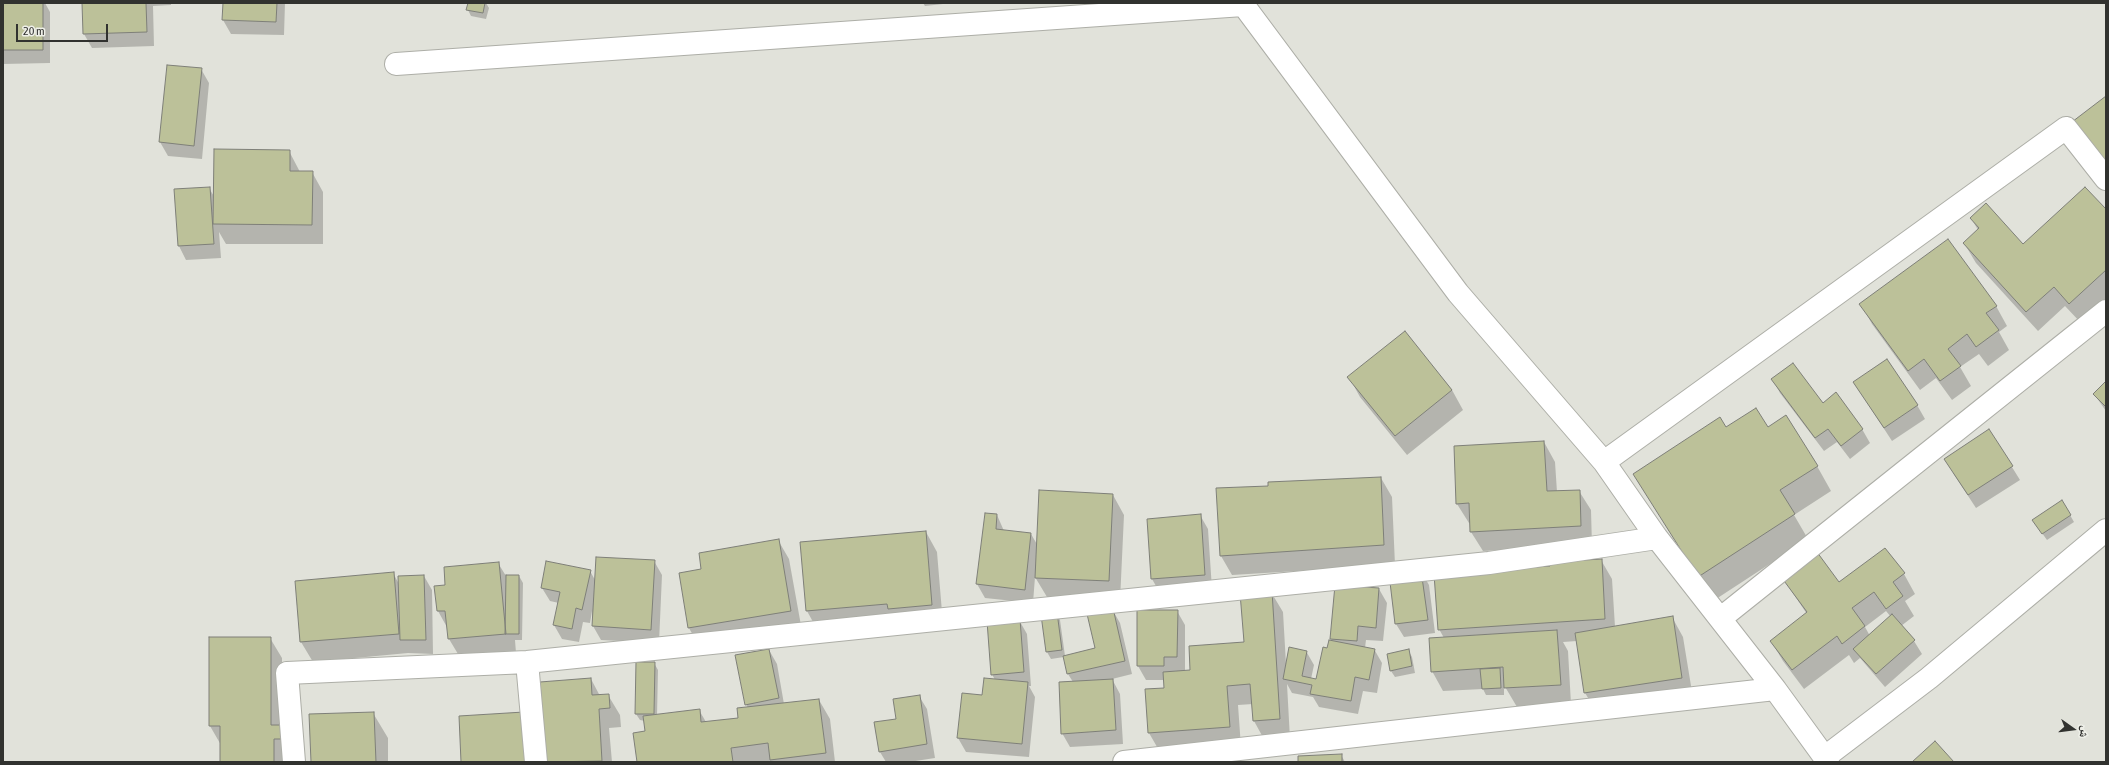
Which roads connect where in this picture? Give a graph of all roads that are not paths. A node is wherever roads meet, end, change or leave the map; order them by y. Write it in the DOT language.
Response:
graph roads {
  1 [pos="1242,4"];
  2 [pos="396,64"];
  3 [pos="2106,179"];
  4 [pos="2106,311"];
  5 [pos="1604,462"];
  6 [pos="2106,530"];
  7 [pos="1657,538"];
  8 [pos="1721,618"];
  9 [pos="527,662"];
  10 [pos="1775,689"];
  11 [pos="1827,760"];
  12 [pos="294,762"];
  13 [pos="536,762"];
  14 [pos="1124,762"];
  1 -- 2 [label="street"];
  1 -- 5 [label="street"];
  3 -- 5 [label="street"];
  4 -- 8 [label="street"];
  5 -- 7 [label="street"];
  6 -- 11 [label="street"];
  7 -- 8 [label="street"];
  7 -- 9 [label="street"];
  8 -- 10 [label="street"];
  9 -- 12 [label="street"];
  9 -- 13 [label="street"];
  10 -- 11 [label="street"];
  10 -- 14 [label="street"];
}
